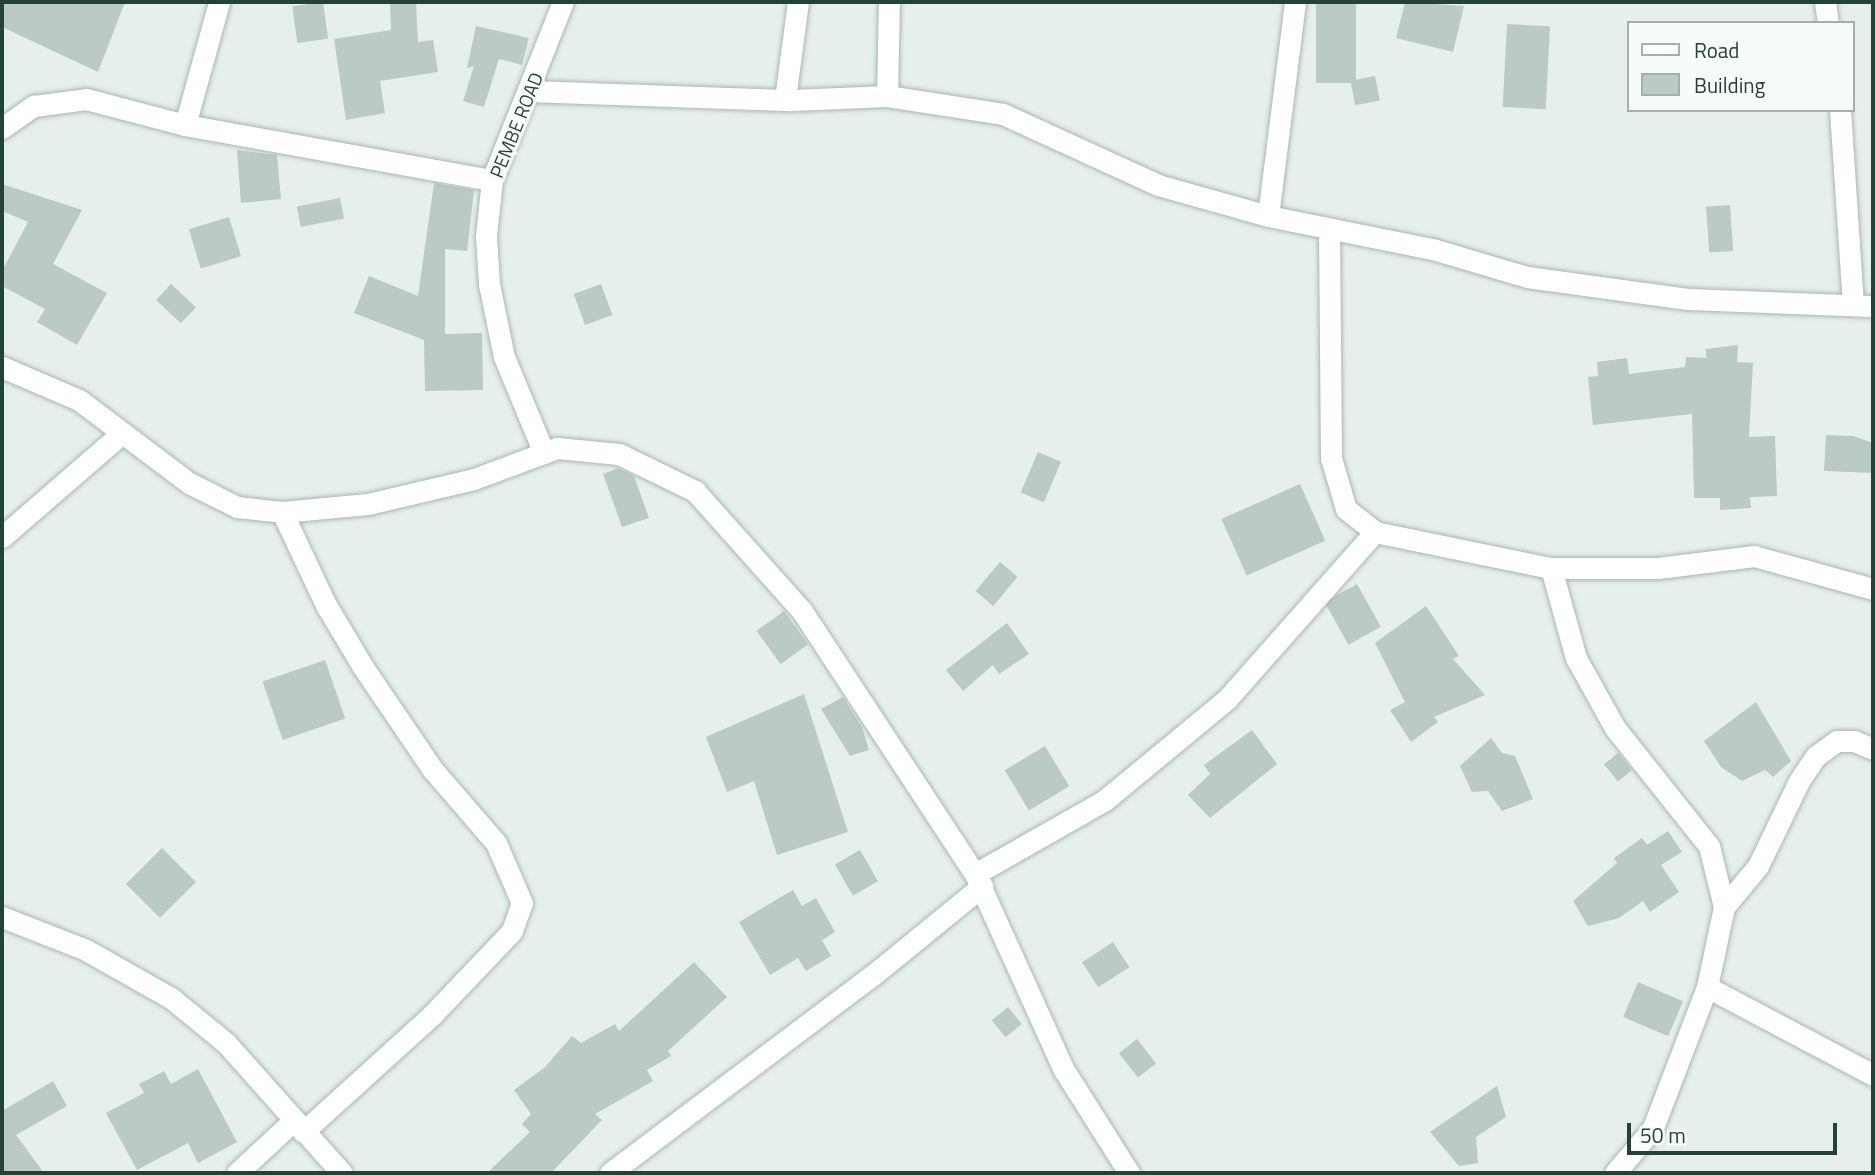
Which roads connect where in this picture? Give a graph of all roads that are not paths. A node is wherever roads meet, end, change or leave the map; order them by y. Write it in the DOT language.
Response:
graph roads {
  1 [pos="219,2"];
  2 [pos="563,2"];
  3 [pos="799,2"];
  4 [pos="889,2"];
  5 [pos="1295,2"];
  6 [pos="1825,2"];
  7 [pos="1828,21"];
  8 [pos="530,91"];
  9 [pos="887,96"];
  10 [pos="785,99"];
  11 [pos="1840,112"];
  12 [pos="186,125"];
  13 [pos="2,128"];
  14 [pos="492,180"];
  15 [pos="1268,216"];
  16 [pos="1329,229"];
  17 [pos="1863,305"];
  18 [pos="2,367"];
  19 [pos="121,434"];
  20 [pos="544,453"];
  21 [pos="282,512"];
  22 [pos="1375,532"];
  23 [pos="2,537"];
  24 [pos="1551,568"];
  25 [pos="1873,589"];
  26 [pos="1873,749"];
  27 [pos="979,880"];
  28 [pos="1724,907"];
  29 [pos="2,917"];
  30 [pos="1707,987"];
  31 [pos="1873,1075"];
  32 [pos="298,1127"];
  33 [pos="237,1173"];
  34 [pos="342,1173"];
  35 [pos="610,1173"];
  36 [pos="1129,1173"];
  37 [pos="1615,1173"];
  1 -- 12 [label="street"];
  2 -- 8 [label="street, PEMBE ROAD"];
  3 -- 10 [label="street"];
  4 -- 9 [label="street"];
  5 -- 15 [label="street"];
  6 -- 7 [label="street"];
  8 -- 10 [label="street"];
  8 -- 14 [label="street, PEMBE ROAD"];
  9 -- 10 [label="street"];
  9 -- 15 [label="street"];
  11 -- 17 [label="street"];
  12 -- 13 [label="street"];
  12 -- 14 [label="street"];
  14 -- 20 [label="street, PEMBE ROAD"];
  15 -- 16 [label="street"];
  16 -- 17 [label="street"];
  16 -- 22 [label="street"];
  18 -- 19 [label="street"];
  19 -- 21 [label="street"];
  19 -- 23 [label="street"];
  20 -- 21 [label="street"];
  20 -- 27 [label="street"];
  21 -- 32 [label="street"];
  22 -- 24 [label="street"];
  22 -- 27 [label="street"];
  24 -- 25 [label="street"];
  24 -- 28 [label="street"];
  26 -- 28 [label="street"];
  27 -- 35 [label="street"];
  27 -- 36 [label="street"];
  28 -- 30 [label="street"];
  29 -- 32 [label="street"];
  30 -- 31 [label="street"];
  30 -- 37 [label="street"];
  32 -- 33 [label="street"];
  32 -- 34 [label="street"];
}
